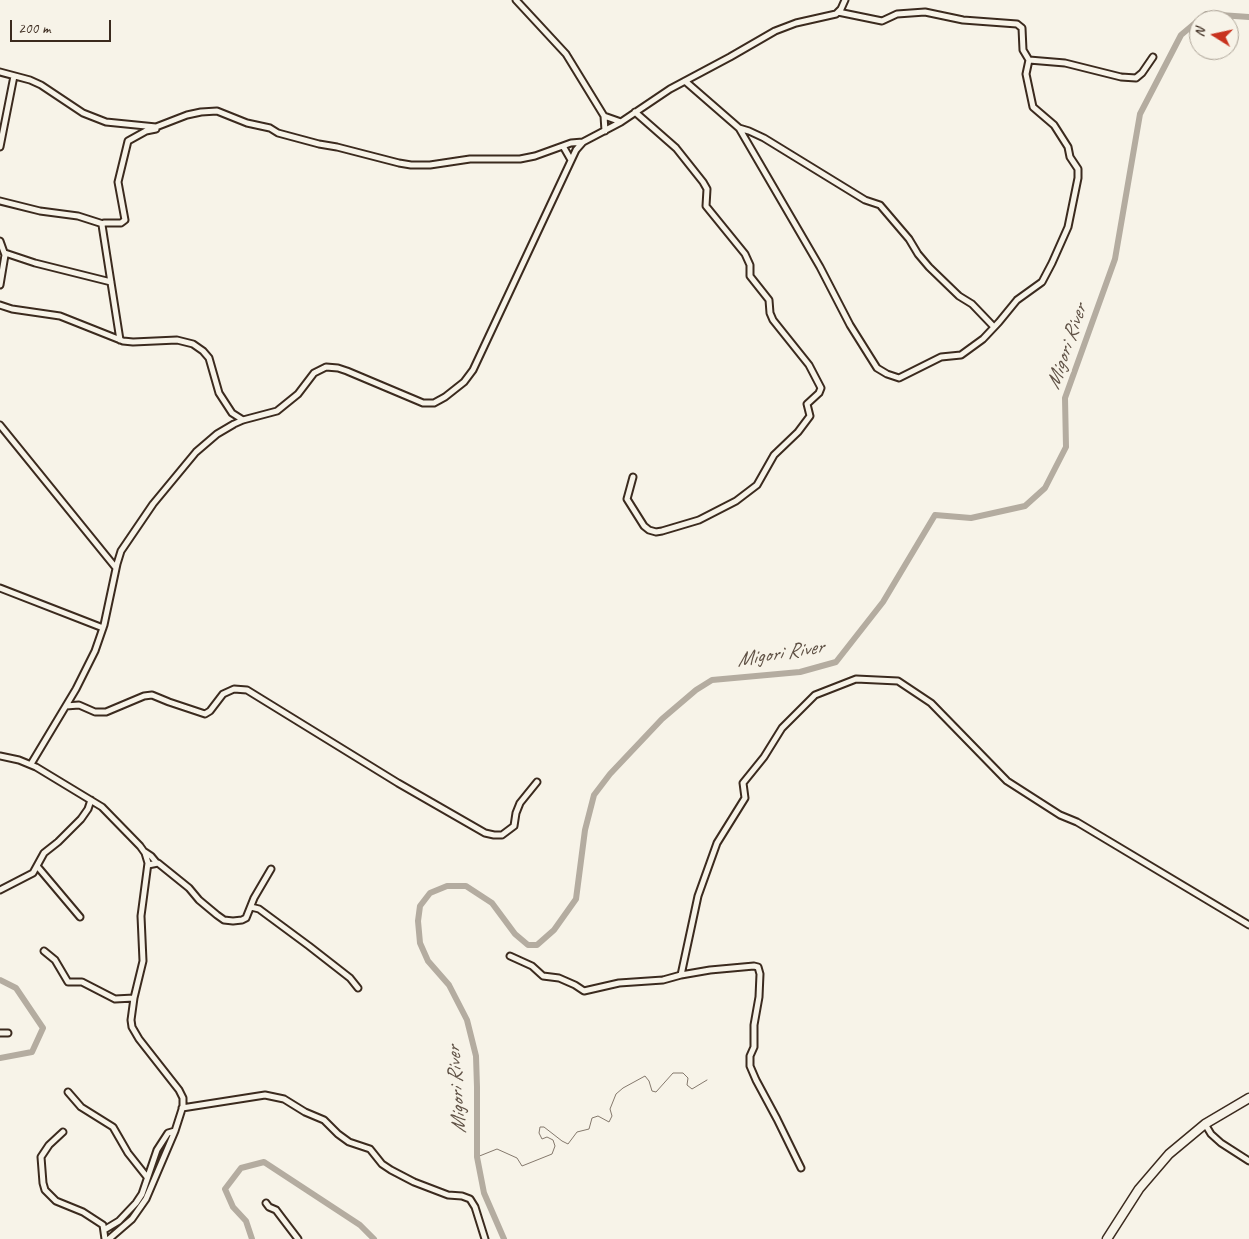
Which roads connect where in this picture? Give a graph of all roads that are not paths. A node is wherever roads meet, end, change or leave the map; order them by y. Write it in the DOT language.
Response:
graph roads {
  1 [pos="516,0"];
  2 [pos="845,0"];
  3 [pos="838,12"];
  4 [pos="1154,57"];
  5 [pos="1028,60"];
  6 [pos="0,72"];
  7 [pos="14,76"];
  8 [pos="685,81"];
  9 [pos="635,112"];
  10 [pos="604,116"];
  11 [pos="621,122"];
  12 [pos="165,124"];
  13 [pos="739,128"];
  14 [pos="605,131"];
  15 [pos="583,142"];
  16 [pos="563,146"];
  17 [pos="0,147"];
  18 [pos="571,160"];
  19 [pos="0,201"];
  20 [pos="102,224"];
  21 [pos="0,241"];
  22 [pos="5,253"];
  23 [pos="111,282"];
  24 [pos="0,285"];
  25 [pos="0,305"];
  26 [pos="994,327"];
  27 [pos="120,340"];
  28 [pos="232,413"];
  29 [pos="243,420"];
  30 [pos="234,424"];
  31 [pos="0,425"];
  32 [pos="634,477"];
  33 [pos="116,568"];
  34 [pos="0,588"];
  35 [pos="103,628"];
  36 [pos="66,706"];
  37 [pos="0,756"];
  38 [pos="31,764"];
  39 [pos="537,782"];
  40 [pos="91,800"];
  41 [pos="145,852"];
  42 [pos="156,862"];
  43 [pos="148,864"];
  44 [pos="37,866"];
  45 [pos="271,869"];
  46 [pos="0,890"];
  47 [pos="251,908"];
  48 [pos="80,917"];
  49 [pos="1249,925"];
  50 [pos="44,952"];
  51 [pos="510,956"];
  52 [pos="681,975"];
  53 [pos="358,988"];
  54 [pos="134,998"];
  55 [pos="0,1033"];
  56 [pos="8,1033"];
  57 [pos="68,1092"];
  58 [pos="183,1098"];
  59 [pos="1249,1098"];
  60 [pos="191,1106"];
  61 [pos="182,1108"];
  62 [pos="1205,1124"];
  63 [pos="175,1131"];
  64 [pos="63,1132"];
  65 [pos="1249,1161"];
  66 [pos="801,1168"];
  67 [pos="147,1177"];
  68 [pos="266,1203"];
  69 [pos="104,1230"];
  70 [pos="105,1239"];
  71 [pos="109,1239"];
  72 [pos="298,1239"];
  73 [pos="485,1239"];
  74 [pos="1107,1239"];
  1 -- 10 [label="street"];
  2 -- 3 [label="street"];
  3 -- 5 [label="street"];
  3 -- 8 [label="street"];
  4 -- 5 [label="street"];
  5 -- 26 [label="street"];
  6 -- 7 [label="street"];
  7 -- 12 [label="street"];
  7 -- 17 [label="street"];
  8 -- 9 [label="street"];
  8 -- 13 [label="street"];
  9 -- 11 [label="street"];
  9 -- 32 [label="street"];
  10 -- 11 [label="street"];
  10 -- 14 [label="street"];
  11 -- 14 [label="street"];
  12 -- 16 [label="street"];
  12 -- 20 [label="street"];
  13 -- 26 [label="street"];
  13 -- 26 [label="street"];
  14 -- 15 [label="street"];
  15 -- 16 [label="street"];
  15 -- 18 [label="street"];
  16 -- 18 [label="street"];
  18 -- 29 [label="street"];
  19 -- 20 [label="street"];
  20 -- 23 [label="street"];
  21 -- 22 [label="street"];
  22 -- 23 [label="street"];
  22 -- 24 [label="street"];
  23 -- 27 [label="street"];
  25 -- 27 [label="street"];
  27 -- 28 [label="street"];
  28 -- 29 [label="street"];
  28 -- 30 [label="street"];
  29 -- 30 [label="street"];
  30 -- 33 [label="street"];
  31 -- 33 [label="street"];
  33 -- 35 [label="street"];
  34 -- 35 [label="street"];
  35 -- 36 [label="street"];
  36 -- 38 [label="street"];
  36 -- 39 [label="street"];
  37 -- 38 [label="street"];
  38 -- 40 [label="street"];
  40 -- 41 [label="street"];
  40 -- 44 [label="street"];
  41 -- 42 [label="street"];
  41 -- 43 [label="street"];
  42 -- 43 [label="street"];
  42 -- 47 [label="street"];
  43 -- 54 [label="street"];
  44 -- 46 [label="street"];
  44 -- 48 [label="street"];
  45 -- 47 [label="street"];
  47 -- 53 [label="street"];
  49 -- 52 [label="street"];
  50 -- 54 [label="street"];
  51 -- 52 [label="street"];
  52 -- 66 [label="street"];
  54 -- 58 [label="street"];
  55 -- 56 [label="street"];
  57 -- 67 [label="street"];
  58 -- 60 [label="street"];
  58 -- 61 [label="street"];
  59 -- 62 [label="highway"];
  60 -- 61 [label="street"];
  60 -- 73 [label="street"];
  61 -- 63 [label="street"];
  62 -- 65 [label="street"];
  62 -- 74 [label="highway"];
  63 -- 67 [label="street"];
  63 -- 71 [label="street"];
  64 -- 69 [label="street"];
  67 -- 69 [label="street"];
  68 -- 72 [label="street"];
  69 -- 70 [label="street"];
}
